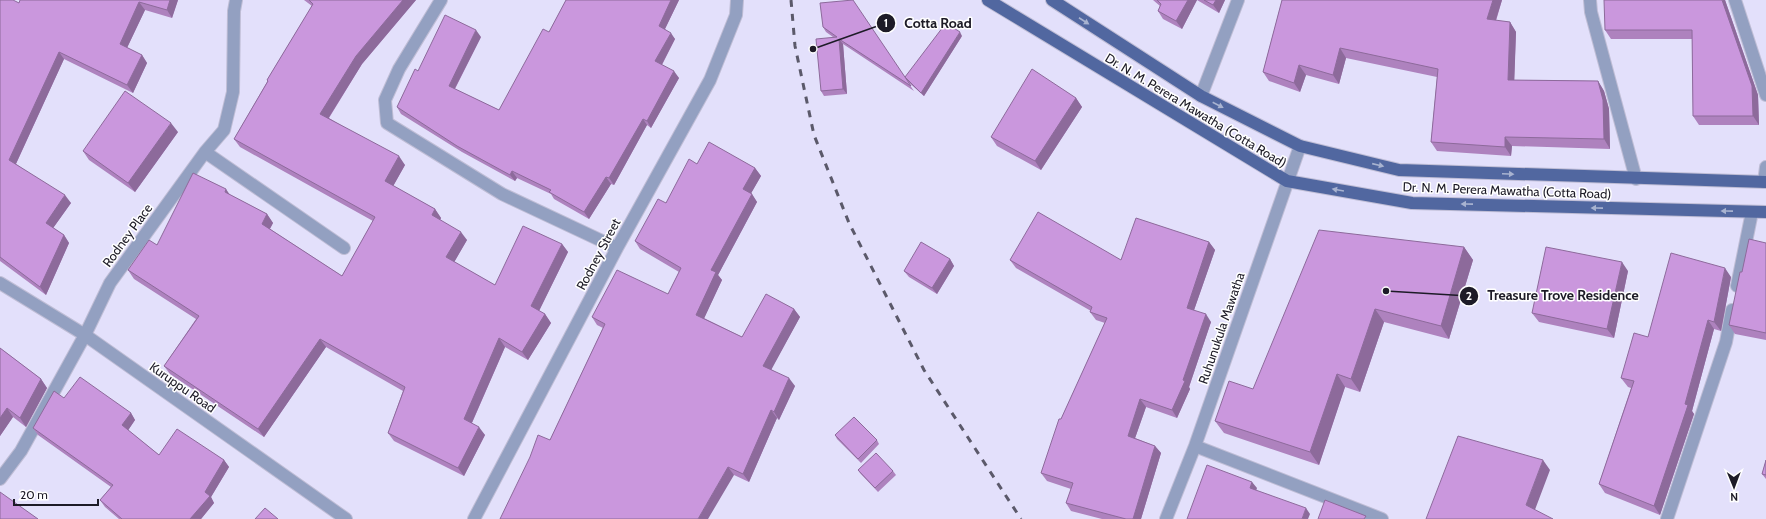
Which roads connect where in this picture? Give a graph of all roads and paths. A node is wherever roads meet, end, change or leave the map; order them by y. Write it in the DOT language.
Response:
graph roads {
  1 [pos="236,0"];
  2 [pos="440,0"];
  3 [pos="737,0"];
  4 [pos="988,0"];
  5 [pos="1052,0"];
  6 [pos="1238,0"];
  7 [pos="1590,0"];
  8 [pos="1735,0"];
  9 [pos="1766,95"];
  10 [pos="1201,96"];
  11 [pos="1300,146"];
  12 [pos="206,152"];
  13 [pos="1766,167"];
  14 [pos="1636,179"];
  15 [pos="1287,181"];
  16 [pos="1765,182"];
  17 [pos="1752,212"];
  18 [pos="1766,212"];
  19 [pos="344,248"];
  20 [pos="616,248"];
  21 [pos="0,283"];
  22 [pos="85,335"];
  23 [pos="1195,446"];
  24 [pos="0,479"];
  25 [pos="346,519"];
  26 [pos="474,519"];
  27 [pos="1166,519"];
  28 [pos="1382,519"];
  29 [pos="1667,519"];
  1 -- 12 [label="street, Rodney Place"];
  2 -- 20 [label="street"];
  3 -- 20 [label="street, Rodney Street"];
  4 -- 15 [label="main road, Dr. N. M. Perera Mawatha (Cotta Road)"];
  5 -- 10 [label="main road, Dr. N. M. Perera Mawatha (Cotta Road), one-way"];
  6 -- 10 [label="street"];
  7 -- 14 [label="street"];
  8 -- 9 [label="street"];
  10 -- 11 [label="main road, Dr. N. M. Perera Mawatha (Cotta Road), one-way"];
  11 -- 14 [label="main road, Dr. N. M. Perera Mawatha (Cotta Road), one-way"];
  11 -- 15 [label="street, Ruhunukula Mawatha"];
  12 -- 19 [label="street"];
  12 -- 22 [label="street, Rodney Place"];
  13 -- 16 [label="street"];
  14 -- 16 [label="main road, Dr. N. M. Perera Mawatha (Cotta Road)"];
  17 -- 15 [label="main road, Dr. N. M. Perera Mawatha (Cotta Road), one-way"];
  15 -- 23 [label="street, Ruhunukula Mawatha"];
  17 -- 18 [label="main road, Dr. N. M. Perera Mawatha (Cotta Road)"];
  17 -- 29 [label="street"];
  20 -- 26 [label="street, Rodney Street"];
  21 -- 22 [label="street, Kuruppu Road"];
  22 -- 24 [label="street, Rodney Place"];
  22 -- 25 [label="street, Kuruppu Road"];
  23 -- 27 [label="street, Ruhunukula Mawatha"];
  23 -- 28 [label="street"];
}
